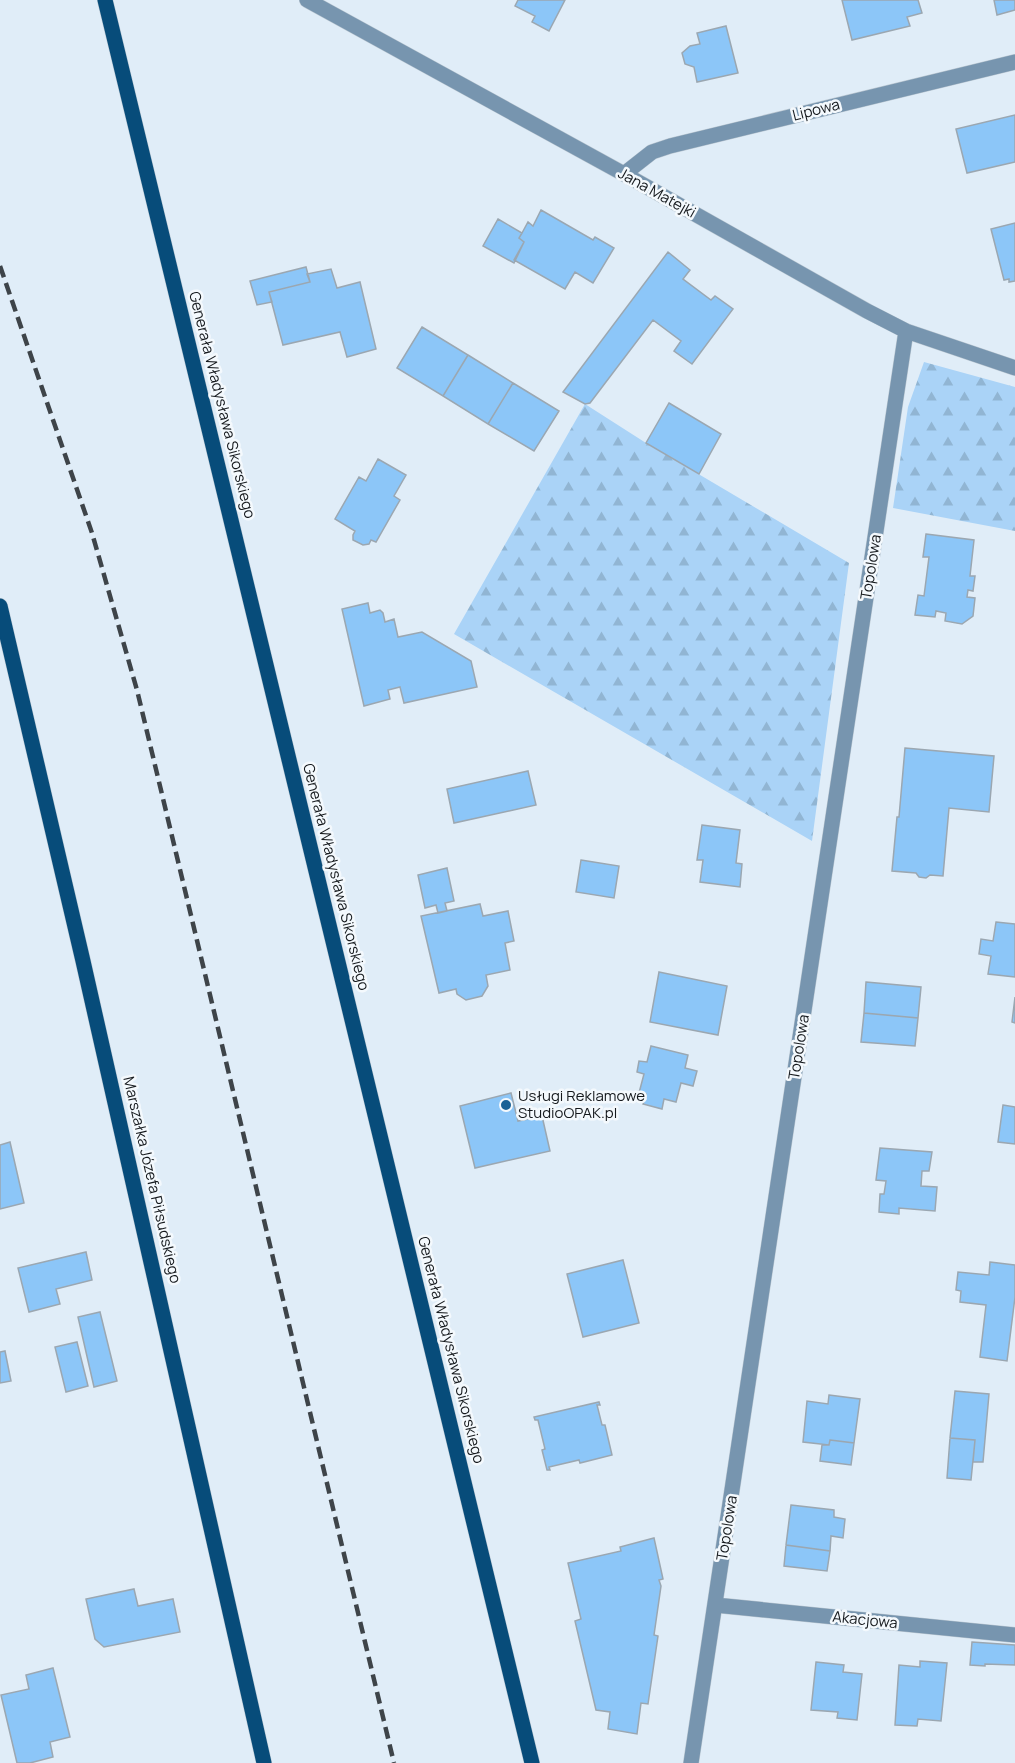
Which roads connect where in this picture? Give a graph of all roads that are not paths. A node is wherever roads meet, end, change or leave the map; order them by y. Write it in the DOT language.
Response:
graph roads {
  1 [pos="105,0"];
  2 [pos="307,0"];
  3 [pos="1015,62"];
  4 [pos="624,174"];
  5 [pos="906,331"];
  6 [pos="1015,368"];
  7 [pos="0,606"];
  8 [pos="715,1605"];
  9 [pos="1015,1635"];
  10 [pos="264,1763"];
  11 [pos="532,1763"];
  12 [pos="691,1763"];
  1 -- 11 [label="main road, Generała Władysława Sikorskiego"];
  2 -- 4 [label="street, Jana Matejki"];
  3 -- 4 [label="street, Lipowa"];
  4 -- 5 [label="street, Jana Matejki"];
  5 -- 6 [label="street, Jana Matejki"];
  5 -- 8 [label="street, Topolowa"];
  7 -- 10 [label="main road, Marszałka Józefa Piłsudskiego"];
  8 -- 9 [label="street, Akacjowa"];
  8 -- 12 [label="street, Topolowa"];
}
